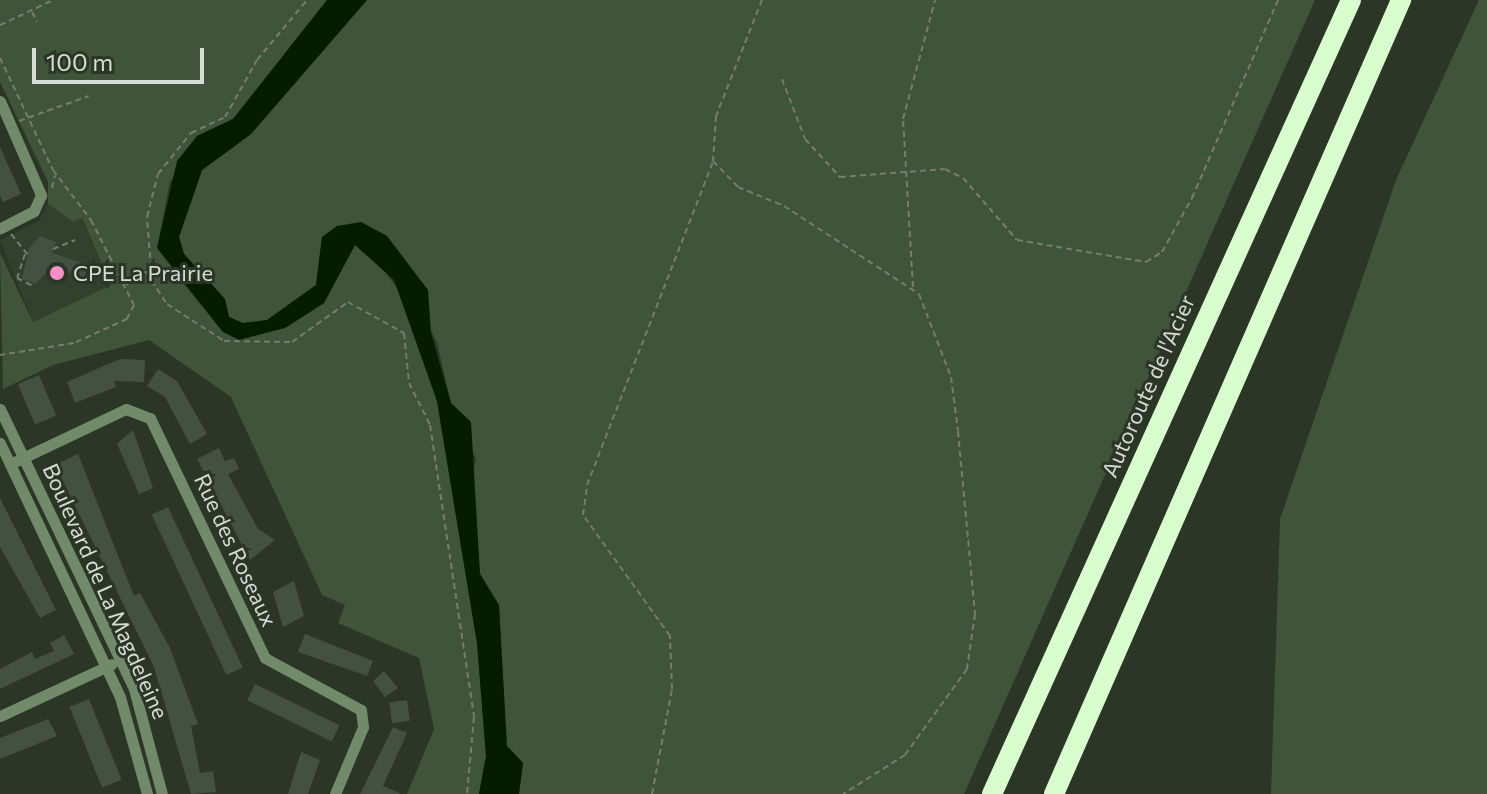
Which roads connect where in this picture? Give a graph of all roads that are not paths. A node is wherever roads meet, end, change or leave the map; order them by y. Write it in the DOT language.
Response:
graph roads {
  1 [pos="1351,0"];
  2 [pos="1404,0"];
  3 [pos="0,101"];
  4 [pos="5,231"];
  5 [pos="0,409"];
  6 [pos="0,443"];
  7 [pos="23,458"];
  8 [pos="10,464"];
  9 [pos="120,660"];
  10 [pos="106,666"];
  11 [pos="0,716"];
  12 [pos="159,793"];
  13 [pos="147,794"];
  14 [pos="335,794"];
  15 [pos="992,794"];
  16 [pos="1054,794"];
  1 -- 15 [label="highway, Autoroute de l'Acier"];
  2 -- 16 [label="highway"];
  3 -- 4 [label="street"];
  5 -- 7 [label="street, Boulevard de La Magdeleine"];
  6 -- 8 [label="street, Boulevard de La Magdeleine"];
  7 -- 8 [label="street, Rue des Roseaux"];
  7 -- 9 [label="street, Boulevard de La Magdeleine"];
  7 -- 14 [label="street, Rue des Roseaux"];
  8 -- 10 [label="street, Boulevard de La Magdeleine"];
  9 -- 10 [label="street"];
  9 -- 12 [label="street, Boulevard de La Magdeleine"];
  10 -- 11 [label="street"];
  10 -- 13 [label="street, Boulevard de La Magdeleine"];
}
